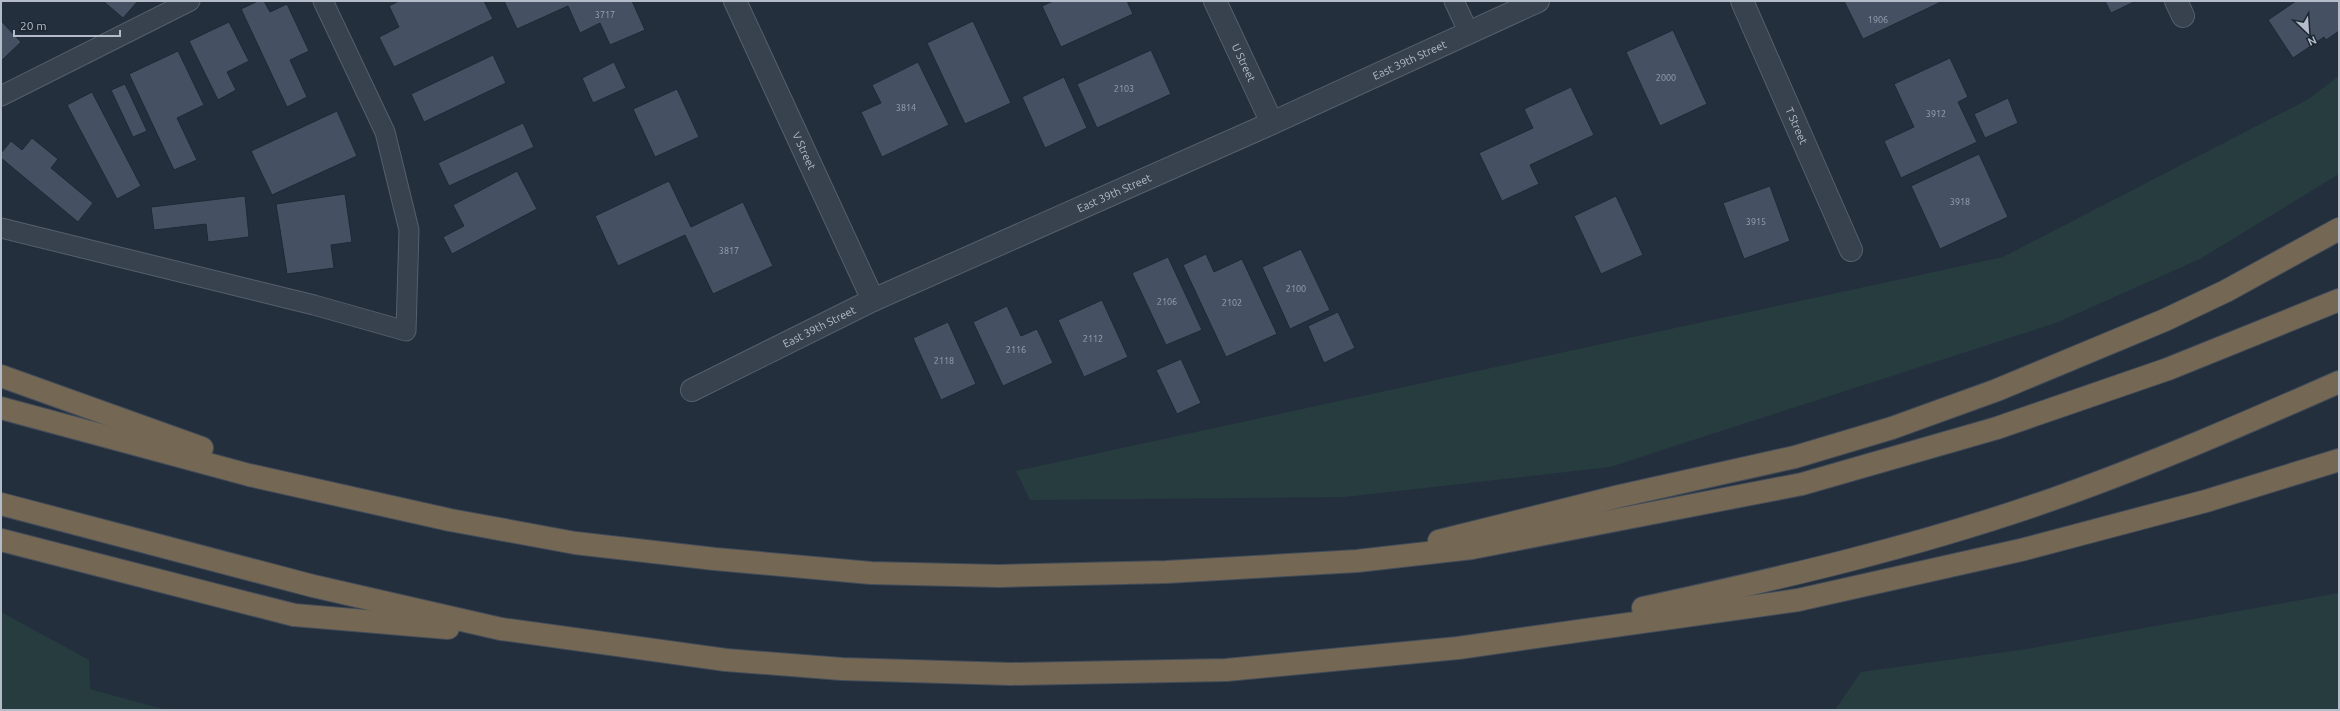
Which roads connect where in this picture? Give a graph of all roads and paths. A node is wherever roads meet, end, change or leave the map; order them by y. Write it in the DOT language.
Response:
graph roads {
  1 [pos="189,1"];
  2 [pos="323,1"];
  3 [pos="735,1"];
  4 [pos="1215,1"];
  5 [pos="1454,1"];
  6 [pos="1538,1"];
  7 [pos="1742,1"];
  8 [pos="1469,33"];
  9 [pos="1,96"];
  10 [pos="1272,123"];
  11 [pos="1,228"];
  12 [pos="2339,229"];
  13 [pos="1851,250"];
  14 [pos="873,300"];
  15 [pos="2339,300"];
  16 [pos="1,376"];
  17 [pos="2339,382"];
  18 [pos="692,390"];
  19 [pos="1,408"];
  20 [pos="2339,460"];
  21 [pos="335,494"];
  22 [pos="1,504"];
  23 [pos="1,540"];
  24 [pos="1357,561"];
  25 [pos="561,638"];
  26 [pos="1458,648"];
  1 -- 9 [label="lane"];
  2 -- 11 [label="lane"];
  3 -- 14 [label="street, V Street"];
  4 -- 10 [label="street, U Street"];
  5 -- 8 [label="lane"];
  6 -- 8 [label="street, East 39th Street"];
  7 -- 13 [label="street, T Street"];
  8 -- 10 [label="street, East 39th Street"];
  10 -- 14 [label="street, East 39th Street"];
  12 -- 24 [label="highway"];
  14 -- 18 [label="street, East 39th Street"];
  15 -- 24 [label="highway"];
  16 -- 21 [label="highway"];
  17 -- 26 [label="highway"];
  19 -- 21 [label="highway"];
  20 -- 26 [label="highway"];
  21 -- 24 [label="highway"];
  22 -- 25 [label="highway"];
  23 -- 25 [label="highway"];
  25 -- 26 [label="highway"];
}
